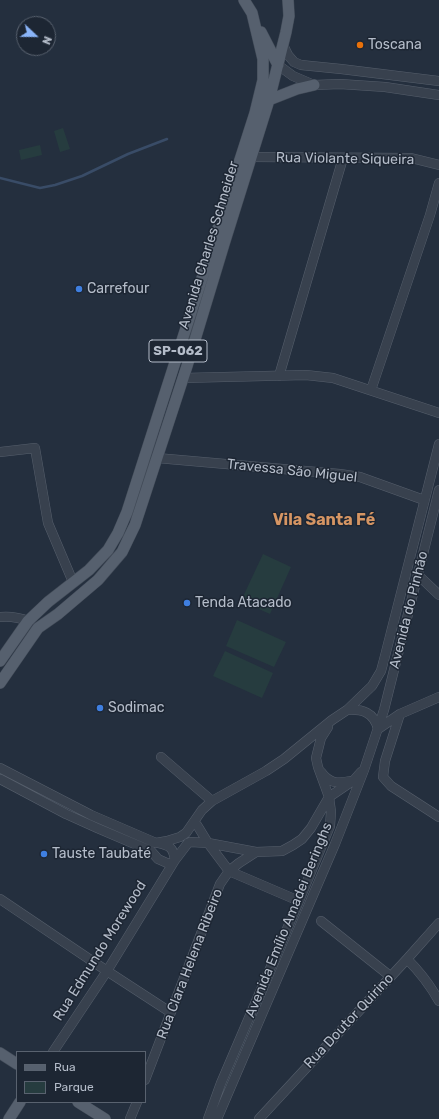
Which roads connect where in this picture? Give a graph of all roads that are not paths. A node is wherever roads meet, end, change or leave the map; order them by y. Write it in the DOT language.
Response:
graph roads {
  1 [pos="244,0"];
  2 [pos="288,0"];
  3 [pos="252,14"];
  4 [pos="283,45"];
  5 [pos="278,65"];
  6 [pos="341,68"];
  7 [pos="439,81"];
  8 [pos="340,84"];
  9 [pos="314,85"];
  10 [pos="439,94"];
  11 [pos="269,100"];
  12 [pos="251,157"];
  13 [pos="343,158"];
  14 [pos="439,165"];
  15 [pos="439,183"];
  16 [pos="435,217"];
  17 [pos="279,376"];
  18 [pos="184,378"];
  19 [pos="371,390"];
  20 [pos="439,413"];
  21 [pos="439,444"];
  22 [pos="0,452"];
  23 [pos="157,458"];
  24 [pos="439,490"];
  25 [pos="424,500"];
  26 [pos="418,575"];
  27 [pos="73,582"];
  28 [pos="439,595"];
  29 [pos="0,617"];
  30 [pos="28,621"];
  31 [pos="0,661"];
  32 [pos="0,683"];
  33 [pos="439,697"];
  34 [pos="347,710"];
  35 [pos="400,714"];
  36 [pos="332,720"];
  37 [pos="378,729"];
  38 [pos="161,758"];
  39 [pos="0,768"];
  40 [pos="318,768"];
  41 [pos="364,770"];
  42 [pos="0,779"];
  43 [pos="354,780"];
  44 [pos="329,797"];
  45 [pos="212,802"];
  46 [pos="439,817"];
  47 [pos="193,824"];
  48 [pos="156,843"];
  49 [pos="208,844"];
  50 [pos="256,852"];
  51 [pos="174,862"];
  52 [pos="229,871"];
  53 [pos="0,900"];
  54 [pos="299,901"];
  55 [pos="321,921"];
  56 [pos="439,923"];
  57 [pos="407,959"];
  58 [pos="107,971"];
  59 [pos="390,976"];
  60 [pos="439,1001"];
  61 [pos="170,1012"];
  62 [pos="54,1051"];
  63 [pos="0,1053"];
  64 [pos="16,1063"];
  65 [pos="146,1077"];
  66 [pos="19,1103"];
  67 [pos="80,1103"];
  68 [pos="137,1103"];
  69 [pos="9,1119"];
  70 [pos="105,1119"];
  71 [pos="130,1119"];
  72 [pos="208,1119"];
  73 [pos="217,1119"];
  74 [pos="259,1119"];
  1 -- 3 [label="main road, Avenida Charles Schneider / SP-062"];
  2 -- 4 [label="main road, Avenida Charles Schneider / SP-062"];
  3 -- 5 [label="main road"];
  3 -- 27 [label="main road, Avenida Charles Schneider / SP-062"];
  4 -- 5 [label="main road, Avenida Charles Schneider / SP-062"];
  4 -- 6 [label="street"];
  5 -- 9 [label="street"];
  5 -- 11 [label="main road, Avenida Charles Schneider / SP-062"];
  6 -- 7 [label="street"];
  6 -- 8 [label="street"];
  8 -- 9 [label="street"];
  8 -- 10 [label="street"];
  9 -- 11 [label="main road"];
  11 -- 12 [label="main road, Avenida Charles Schneider / SP-062"];
  12 -- 13 [label="street, Rua Violante Siqueira"];
  12 -- 18 [label="main road, Avenida Charles Schneider / SP-062"];
  13 -- 14 [label="street, Rua Violante Siqueira"];
  13 -- 17 [label="street"];
  15 -- 16 [label="street"];
  16 -- 19 [label="street"];
  17 -- 18 [label="street"];
  17 -- 19 [label="street"];
  18 -- 23 [label="main road, Avenida Charles Schneider / SP-062"];
  19 -- 20 [label="street"];
  21 -- 25 [label="street"];
  22 -- 27 [label="street"];
  23 -- 25 [label="street, Travessa São Miguel"];
  23 -- 32 [label="main road, Avenida Charles Schneider / SP-062"];
  24 -- 26 [label="street, Avenida do Pinhão"];
  25 -- 34 [label="street"];
  26 -- 28 [label="street"];
  26 -- 37 [label="street, Avenida do Pinhão"];
  27 -- 30 [label="main road, Avenida Charles Schneider / SP-062"];
  29 -- 30 [label="street"];
  30 -- 31 [label="main road, Avenida Charles Schneider / SP-062"];
  33 -- 35 [label="street"];
  34 -- 36 [label="street"];
  34 -- 37 [label="street"];
  35 -- 37 [label="street"];
  35 -- 46 [label="street"];
  36 -- 40 [label="street, Avenida Emílio Amadei Beringhs"];
  36 -- 45 [label="street"];
  37 -- 41 [label="street"];
  38 -- 45 [label="street"];
  39 -- 48 [label="street"];
  40 -- 43 [label="street"];
  40 -- 44 [label="street, Avenida Emílio Amadei Beringhs"];
  41 -- 43 [label="street"];
  41 -- 73 [label="street"];
  42 -- 51 [label="street"];
  43 -- 44 [label="street"];
  44 -- 50 [label="street"];
  44 -- 54 [label="street, Avenida Emílio Amadei Beringhs"];
  45 -- 47 [label="street"];
  47 -- 48 [label="street"];
  47 -- 49 [label="street"];
  48 -- 51 [label="street"];
  49 -- 50 [label="street"];
  49 -- 51 [label="street, Rua Edmundo Morewood"];
  49 -- 52 [label="street"];
  50 -- 52 [label="street"];
  51 -- 58 [label="street, Rua Edmundo Morewood"];
  52 -- 54 [label="street"];
  52 -- 61 [label="street, Rua Clara Helena Ribeiro"];
  53 -- 58 [label="street"];
  54 -- 72 [label="street, Avenida Emílio Amadei Beringhs"];
  55 -- 59 [label="street"];
  56 -- 57 [label="street, Rua Doutor Quirino"];
  57 -- 59 [label="street, Rua Doutor Quirino"];
  57 -- 60 [label="street"];
  58 -- 61 [label="street"];
  58 -- 62 [label="street, Rua Edmundo Morewood"];
  59 -- 74 [label="street, Rua Doutor Quirino"];
  61 -- 65 [label="street, Rua Clara Helena Ribeiro"];
  63 -- 64 [label="main road"];
  66 -- 69 [label="main road"];
  67 -- 70 [label="main road"];
  68 -- 71 [label="street"];
}
